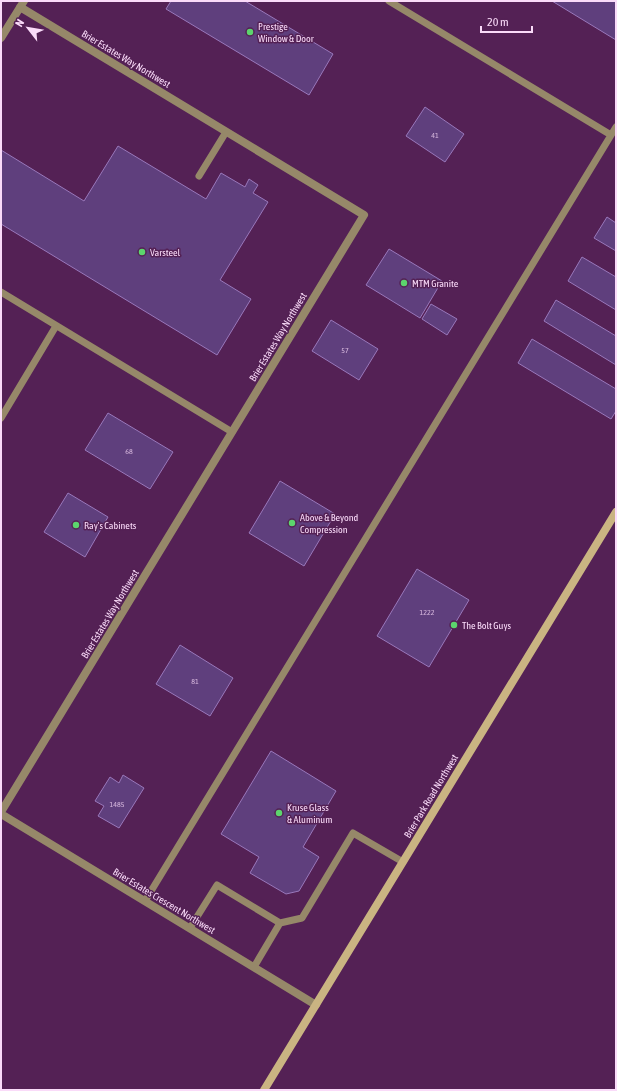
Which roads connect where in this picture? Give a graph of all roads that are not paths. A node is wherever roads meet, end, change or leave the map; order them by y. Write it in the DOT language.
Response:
graph roads {
  1 [pos="389,1"];
  2 [pos="22,4"];
  3 [pos="1,38"];
  4 [pos="616,127"];
  5 [pos="226,132"];
  6 [pos="611,135"];
  7 [pos="199,176"];
  8 [pos="1,292"];
  9 [pos="56,326"];
  10 [pos="1,418"];
  11 [pos="232,432"];
  12 [pos="616,512"];
  13 [pos="1,813"];
  14 [pos="403,862"];
  15 [pos="145,901"];
  16 [pos="280,923"];
  17 [pos="190,928"];
  18 [pos="254,967"];
  19 [pos="316,1005"];
  20 [pos="264,1090"];
  1 -- 6 [label="lane"];
  2 -- 3 [label="street"];
  2 -- 5 [label="street, Brier Estates Way Northwest"];
  4 -- 6 [label="lane"];
  5 -- 7 [label="lane"];
  5 -- 11 [label="street, Brier Estates Way Northwest"];
  6 -- 15 [label="lane"];
  8 -- 9 [label="lane"];
  9 -- 10 [label="lane"];
  9 -- 11 [label="lane"];
  11 -- 13 [label="street, Brier Estates Way Northwest"];
  12 -- 14 [label="street, Brier Park Road Northwest"];
  13 -- 15 [label="street, Brier Estates Crescent Northwest"];
  14 -- 16 [label="lane"];
  14 -- 19 [label="street, Brier Park Road Northwest"];
  15 -- 17 [label="street, Brier Estates Crescent Northwest"];
  16 -- 17 [label="lane"];
  16 -- 18 [label="lane"];
  17 -- 18 [label="street, Brier Estates Crescent Northwest"];
  18 -- 19 [label="street, Brier Estates Crescent Northwest"];
  19 -- 20 [label="street, Brier Park Road Northwest"];
}
